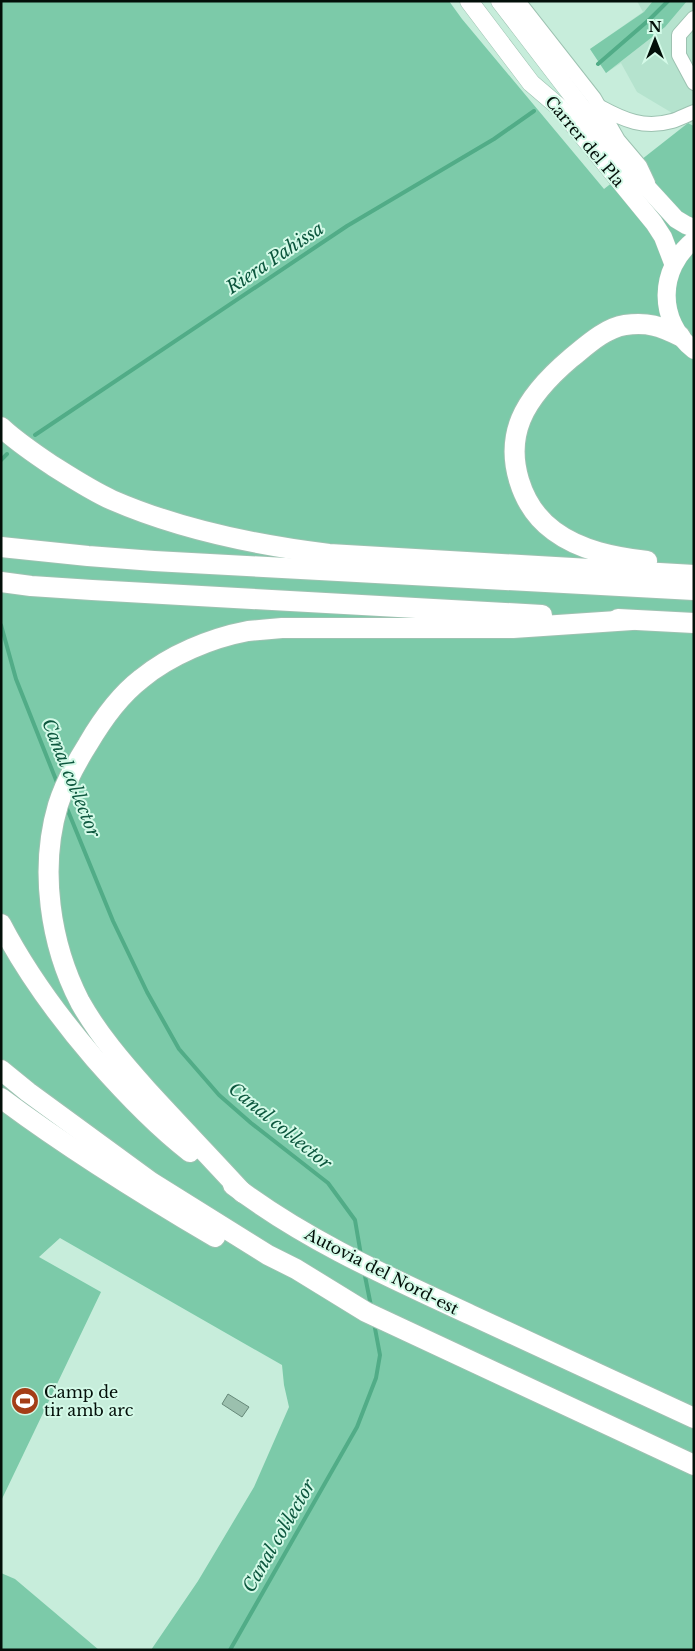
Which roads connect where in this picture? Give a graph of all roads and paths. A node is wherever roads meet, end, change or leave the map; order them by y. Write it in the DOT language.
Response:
graph roads {
  1 [pos="469,1"];
  2 [pos="500,1"];
  3 [pos="518,1"];
  4 [pos="694,18"];
  5 [pos="694,83"];
  6 [pos="600,107"];
  7 [pos="694,112"];
  8 [pos="653,194"];
  9 [pos="694,228"];
  10 [pos="694,240"];
  11 [pos="673,263"];
  12 [pos="687,343"];
  13 [pos="6,431"];
  14 [pos="1,547"];
  15 [pos="694,565"];
  16 [pos="694,575"];
  17 [pos="1,582"];
  18 [pos="694,590"];
  19 [pos="632,620"];
  20 [pos="694,623"];
  21 [pos="1,924"];
  22 [pos="1,1070"];
  23 [pos="1,1098"];
  24 [pos="243,1193"];
  25 [pos="289,1274"];
  26 [pos="694,1418"];
  27 [pos="694,1465"];
  1 -- 11 [label="main road, Carrer del Pla"];
  2 -- 8 [label="main road, Carrer del Pla"];
  3 -- 6 [label="street, Carrer del Pla"];
  4 -- 5 [label="street"];
  6 -- 7 [label="street"];
  6 -- 8 [label="street, Carrer del Pla"];
  8 -- 9 [label="main road, Carrer del Pla"];
  10 -- 11 [label="main road"];
  11 -- 12 [label="main road"];
  12 -- 15 [label="highway"];
  13 -- 16 [label="highway"];
  14 -- 18 [label="highway"];
  17 -- 19 [label="highway"];
  19 -- 20 [label="highway"];
  19 -- 24 [label="highway"];
  21 -- 24 [label="highway, Autovia del Nord-est"];
  22 -- 25 [label="highway"];
  23 -- 25 [label="highway"];
  24 -- 26 [label="highway, Autovia del Nord-est"];
  25 -- 27 [label="highway"];
}
